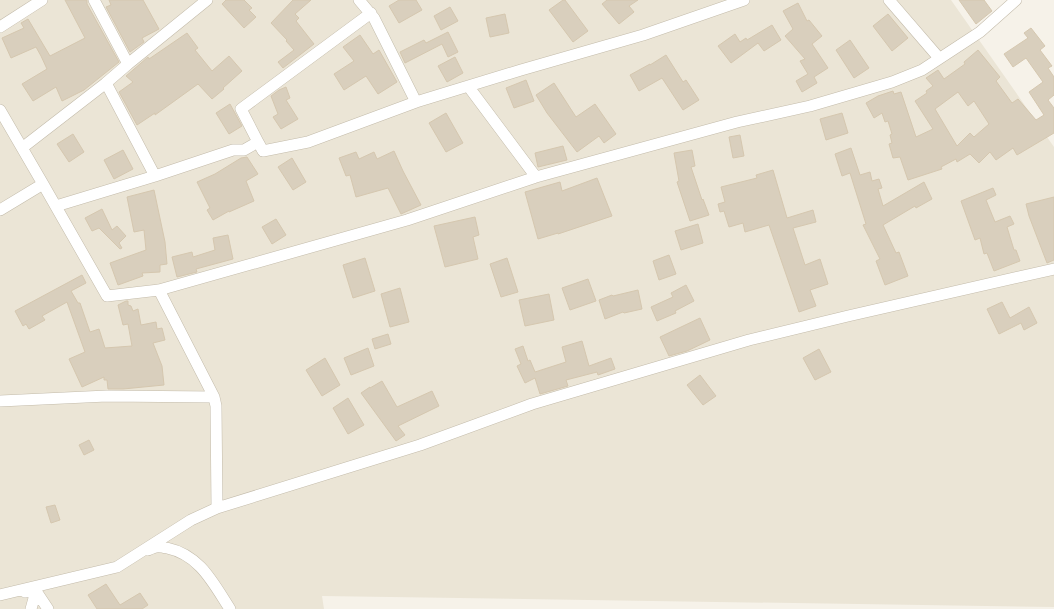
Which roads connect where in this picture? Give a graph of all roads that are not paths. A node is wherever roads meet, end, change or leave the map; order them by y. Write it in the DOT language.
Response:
graph roads {
  1 [pos="42,0"];
  2 [pos="94,0"];
  3 [pos="207,0"];
  4 [pos="359,0"];
  5 [pos="744,0"];
  6 [pos="889,0"];
  7 [pos="1011,2"];
  8 [pos="370,14"];
  9 [pos="0,27"];
  10 [pos="939,58"];
  11 [pos="128,64"];
  12 [pos="106,83"];
  13 [pos="468,86"];
  14 [pos="416,102"];
  15 [pos="0,110"];
  16 [pos="258,142"];
  17 [pos="22,148"];
  18 [pos="155,176"];
  19 [pos="536,177"];
  20 [pos="43,184"];
  21 [pos="56,206"];
  22 [pos="0,210"];
  23 [pos="1054,269"];
  24 [pos="159,290"];
  25 [pos="214,397"];
  26 [pos="0,400"];
  27 [pos="217,508"];
  28 [pos="117,567"];
  29 [pos="36,591"];
  30 [pos="14,593"];
  31 [pos="0,595"];
  32 [pos="31,609"];
  33 [pos="48,609"];
  34 [pos="230,609"];
  1 -- 9 [label="street"];
  2 -- 11 [label="street"];
  3 -- 11 [label="street"];
  4 -- 8 [label="street"];
  5 -- 13 [label="street"];
  6 -- 10 [label="street"];
  7 -- 10 [label="street"];
  8 -- 14 [label="street"];
  8 -- 16 [label="street"];
  10 -- 19 [label="street"];
  11 -- 12 [label="street"];
  12 -- 17 [label="street"];
  12 -- 18 [label="street"];
  13 -- 14 [label="street"];
  13 -- 19 [label="street"];
  14 -- 16 [label="street"];
  15 -- 17 [label="street"];
  16 -- 18 [label="street"];
  17 -- 20 [label="street"];
  18 -- 21 [label="street"];
  19 -- 24 [label="street"];
  20 -- 21 [label="street"];
  20 -- 22 [label="street"];
  21 -- 24 [label="street"];
  23 -- 27 [label="street"];
  24 -- 25 [label="street"];
  25 -- 26 [label="street"];
  25 -- 27 [label="street"];
  27 -- 28 [label="street"];
  28 -- 30 [label="street"];
  28 -- 34 [label="street"];
  29 -- 30 [label="street"];
  29 -- 32 [label="street"];
  29 -- 33 [label="street"];
  30 -- 31 [label="street"];
}
